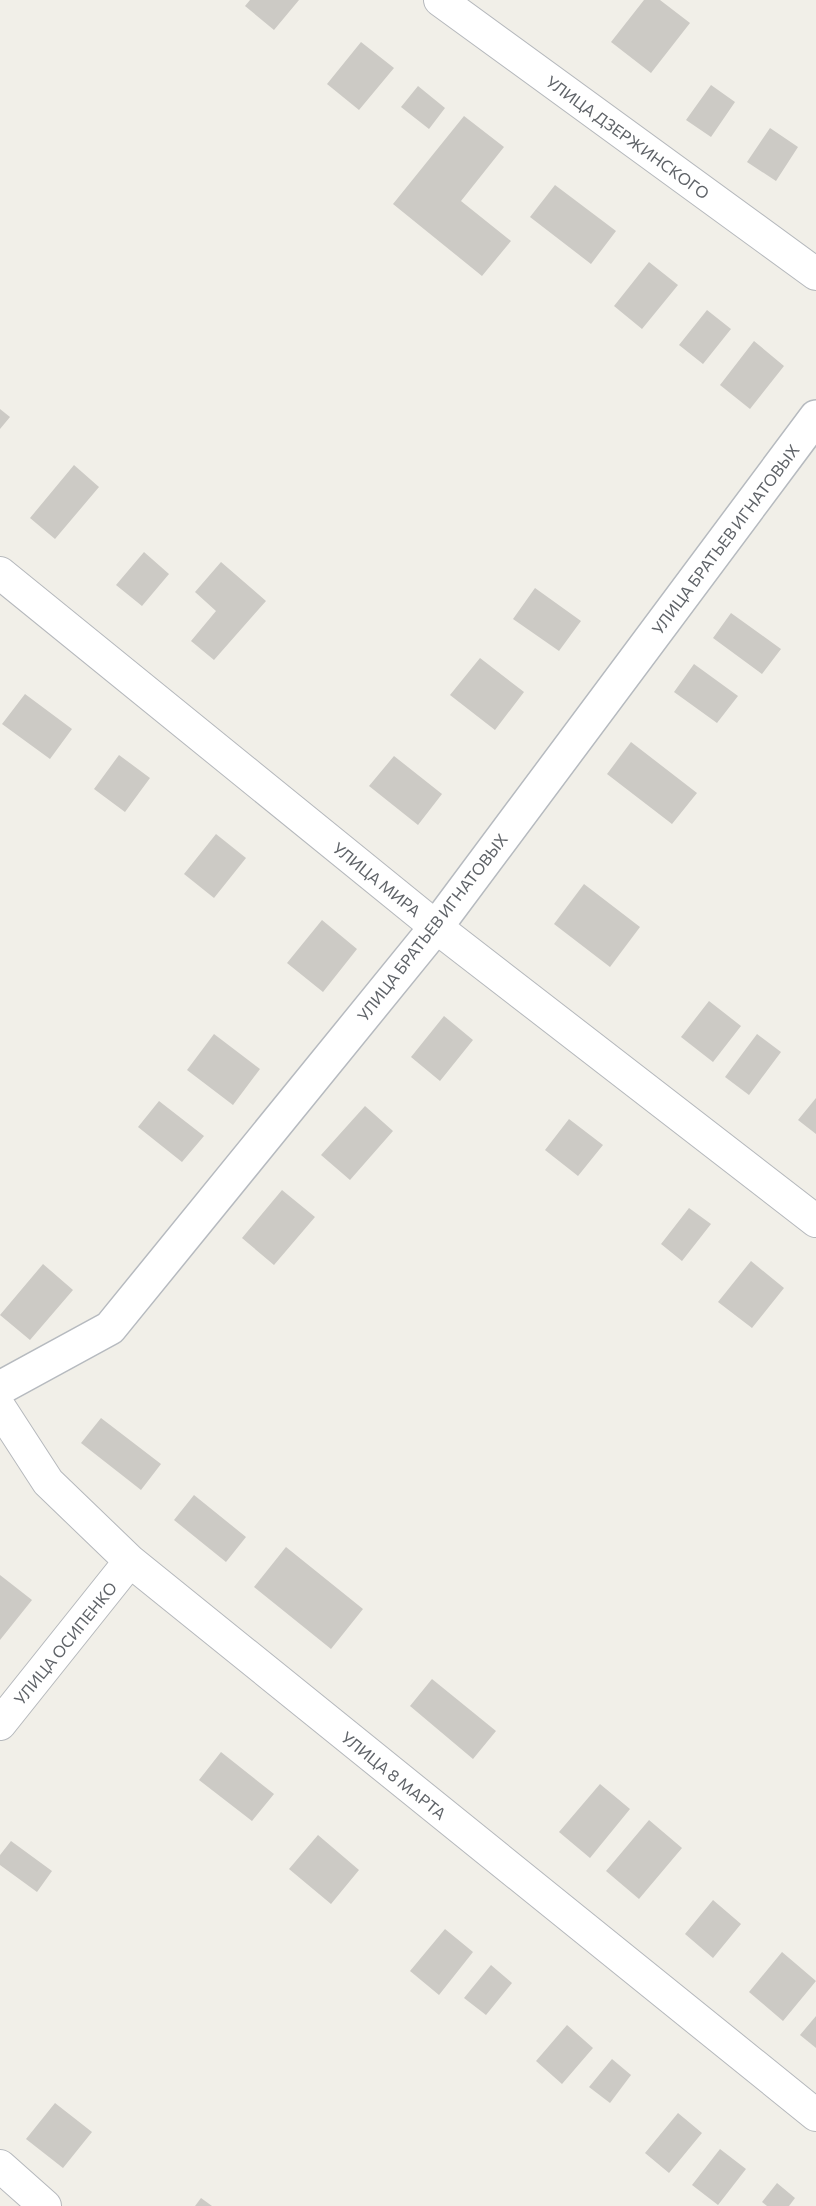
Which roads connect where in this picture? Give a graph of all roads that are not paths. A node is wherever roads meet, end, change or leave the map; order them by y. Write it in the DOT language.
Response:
graph roads {
  1 [pos="440,0"];
  2 [pos="816,273"];
  3 [pos="816,417"];
  4 [pos="0,573"];
  5 [pos="436,927"];
  6 [pos="816,1221"];
  7 [pos="0,1388"];
  8 [pos="0,1408"];
  9 [pos="130,1561"];
  10 [pos="0,1724"];
  11 [pos="816,2115"];
  12 [pos="0,2166"];
  13 [pos="45,2206"];
  1 -- 2 [label="street, УЛИЦА ДЗЕРЖИНСКОГО"];
  3 -- 5 [label="street, УЛИЦА БРАТЬЕВ ИГНАТОВЫХ"];
  4 -- 5 [label="street, УЛИЦА МИРА"];
  5 -- 6 [label="street, УЛИЦА МИРА"];
  5 -- 7 [label="street, УЛИЦА БРАТЬЕВ ИГНАТОВЫХ"];
  8 -- 9 [label="street, УЛИЦА 8 МАРТА"];
  9 -- 10 [label="street, УЛИЦА ОСИПЕНКО"];
  9 -- 11 [label="street, УЛИЦА 8 МАРТА"];
  12 -- 13 [label="street"];
}
